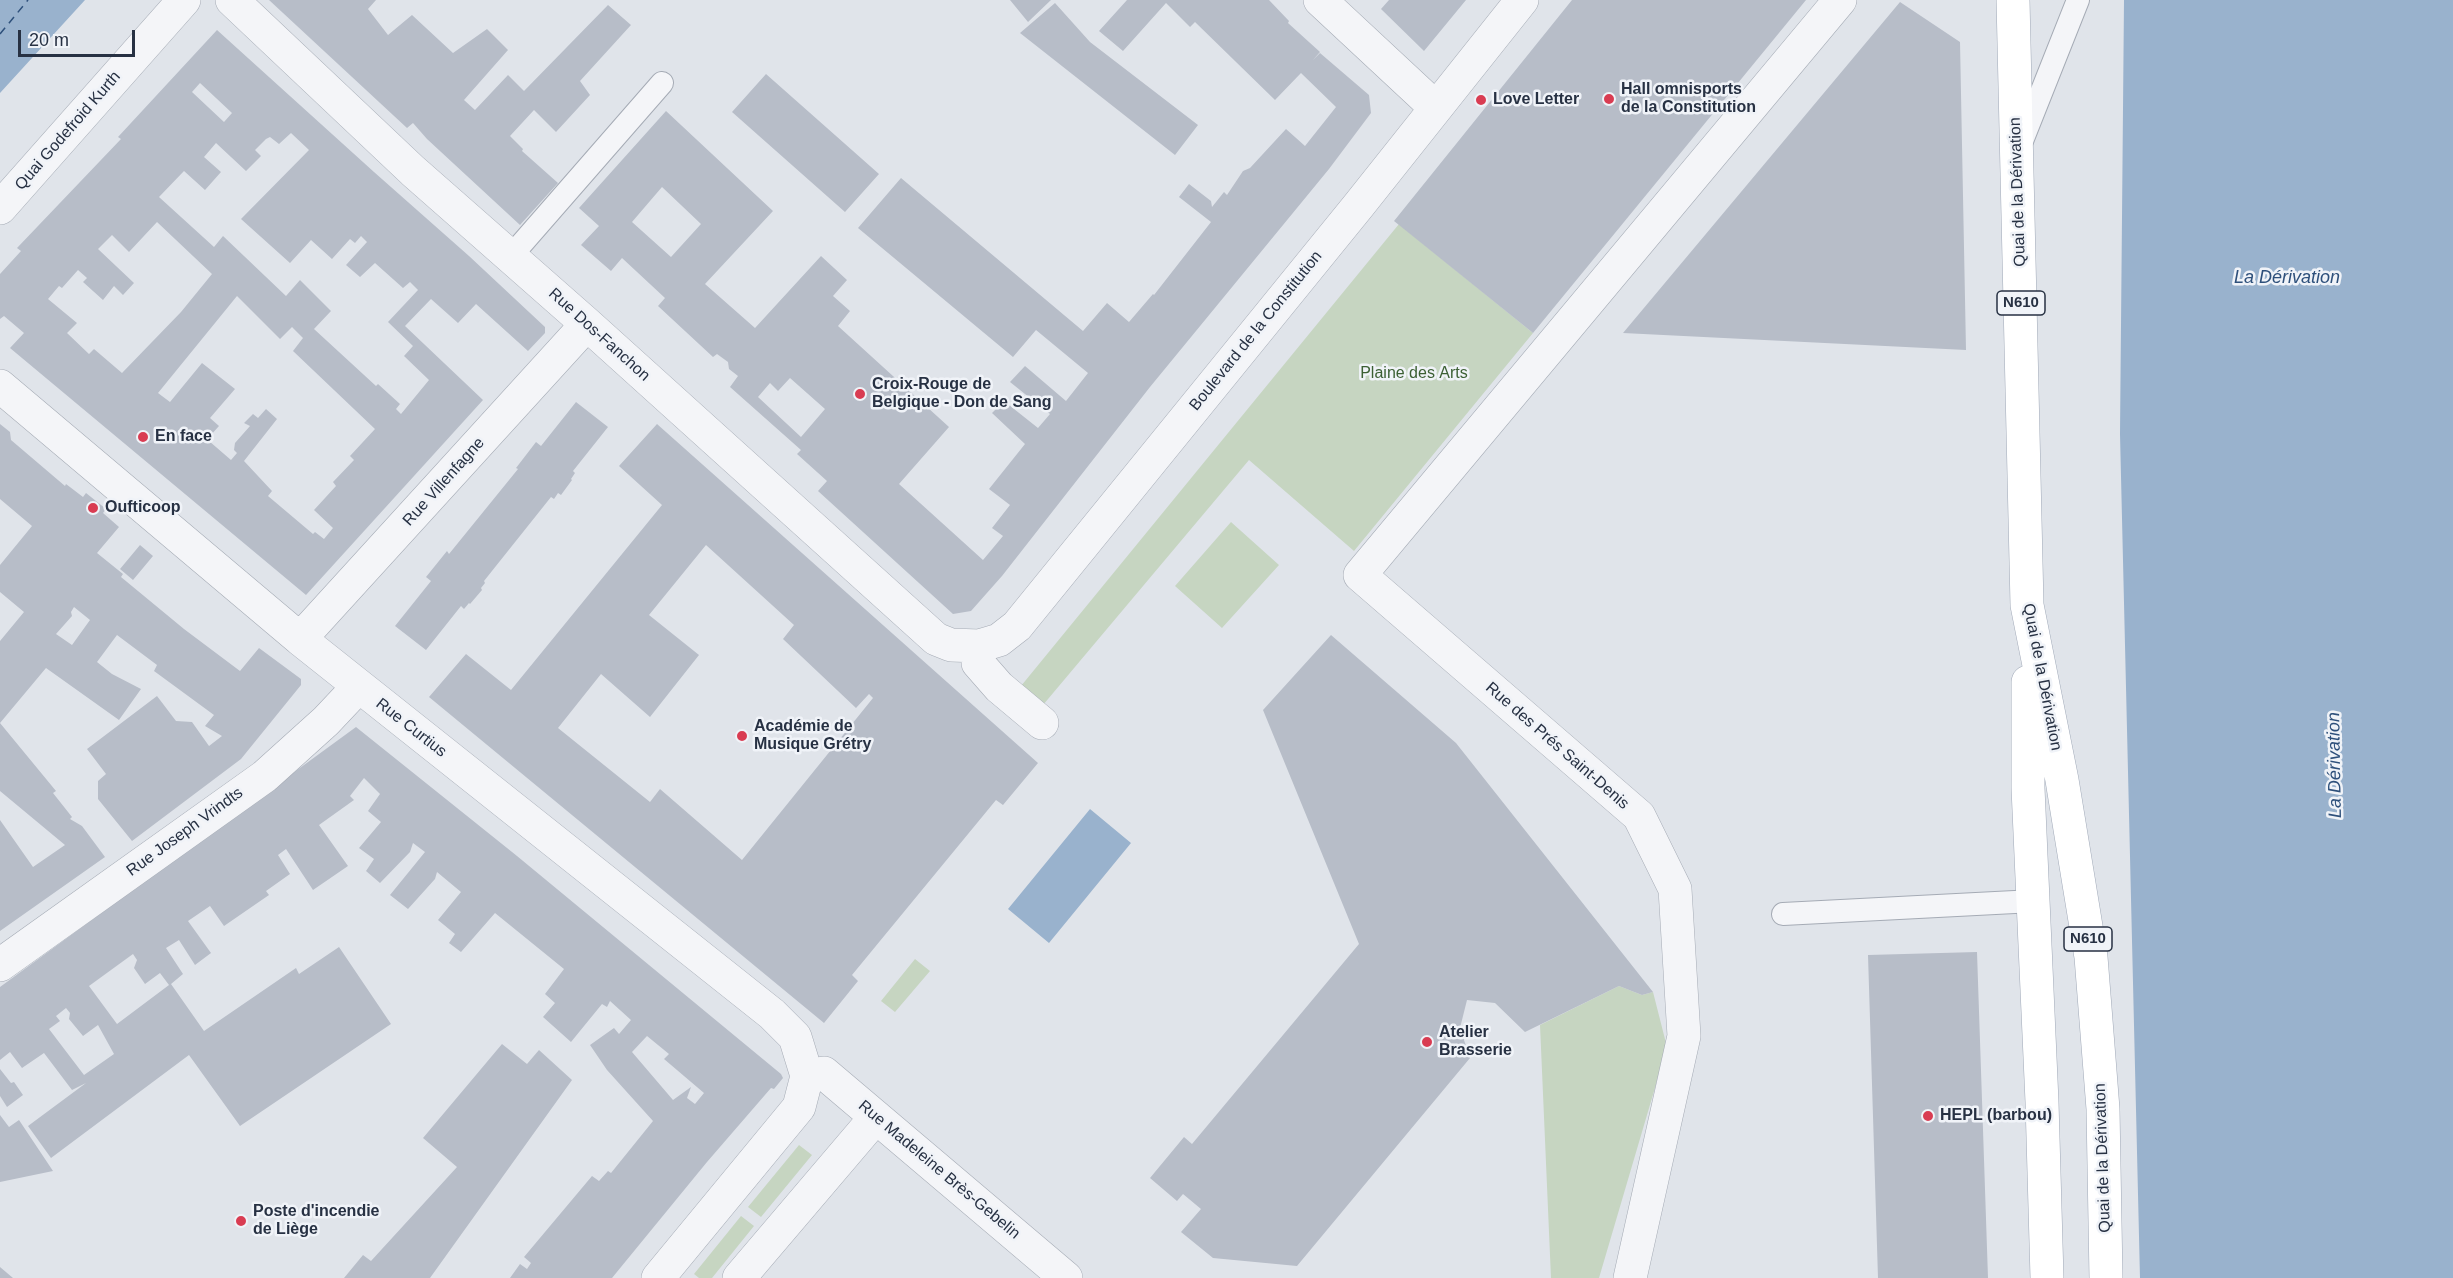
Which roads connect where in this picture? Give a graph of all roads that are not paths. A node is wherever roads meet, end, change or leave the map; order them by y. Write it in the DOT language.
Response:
graph roads {
  1 [pos="184,0"];
  2 [pos="232,0"];
  3 [pos="1320,0"];
  4 [pos="1522,0"];
  5 [pos="1840,0"];
  6 [pos="2013,0"];
  7 [pos="2078,0"];
  8 [pos="662,83"];
  9 [pos="1436,108"];
  10 [pos="2016,156"];
  11 [pos="0,208"];
  12 [pos="511,256"];
  13 [pos="587,324"];
  14 [pos="0,386"];
  15 [pos="2027,605"];
  16 [pos="300,639"];
  17 [pos="979,646"];
  18 [pos="359,687"];
  19 [pos="1042,723"];
  20 [pos="2034,901"];
  21 [pos="1783,914"];
  22 [pos="0,965"];
  23 [pos="807,1076"];
  24 [pos="876,1117"];
  25 [pos="658,1278"];
  26 [pos="739,1278"];
  27 [pos="1066,1278"];
  28 [pos="1630,1278"];
  29 [pos="2047,1278"];
  30 [pos="2106,1278"];
  1 -- 11 [label="street, Quai Godefroid Kurth"];
  2 -- 12 [label="street, Rue Dos-Fanchon"];
  3 -- 9 [label="street"];
  4 -- 9 [label="street, Boulevard de la Constitution"];
  5 -- 28 [label="street, Rue des Prés Saint-Denis"];
  6 -- 10 [label="main road, Quai de la Dérivation / N610"];
  7 -- 10 [label="lane"];
  8 -- 12 [label="lane"];
  9 -- 17 [label="street, Boulevard de la Constitution"];
  10 -- 15 [label="main road, Quai de la Dérivation / N610"];
  12 -- 13 [label="street, Rue Dos-Fanchon"];
  13 -- 16 [label="street, Rue Villenfagne"];
  13 -- 17 [label="street, Rue Dos-Fanchon"];
  14 -- 16 [label="street, Rue Curtius"];
  15 -- 20 [label="main road, N610"];
  15 -- 30 [label="main road, Quai de la Dérivation / N610"];
  16 -- 18 [label="street, Rue Curtius"];
  17 -- 19 [label="street"];
  18 -- 22 [label="street, Rue Joseph Vrindts"];
  18 -- 23 [label="street, Rue Curtius"];
  20 -- 21 [label="lane"];
  20 -- 29 [label="main road, N610"];
  23 -- 24 [label="street, Rue Madeleine Brès-Gebelin"];
  23 -- 25 [label="street"];
  24 -- 26 [label="street"];
  24 -- 27 [label="street, Rue Madeleine Brès-Gebelin"];
}
